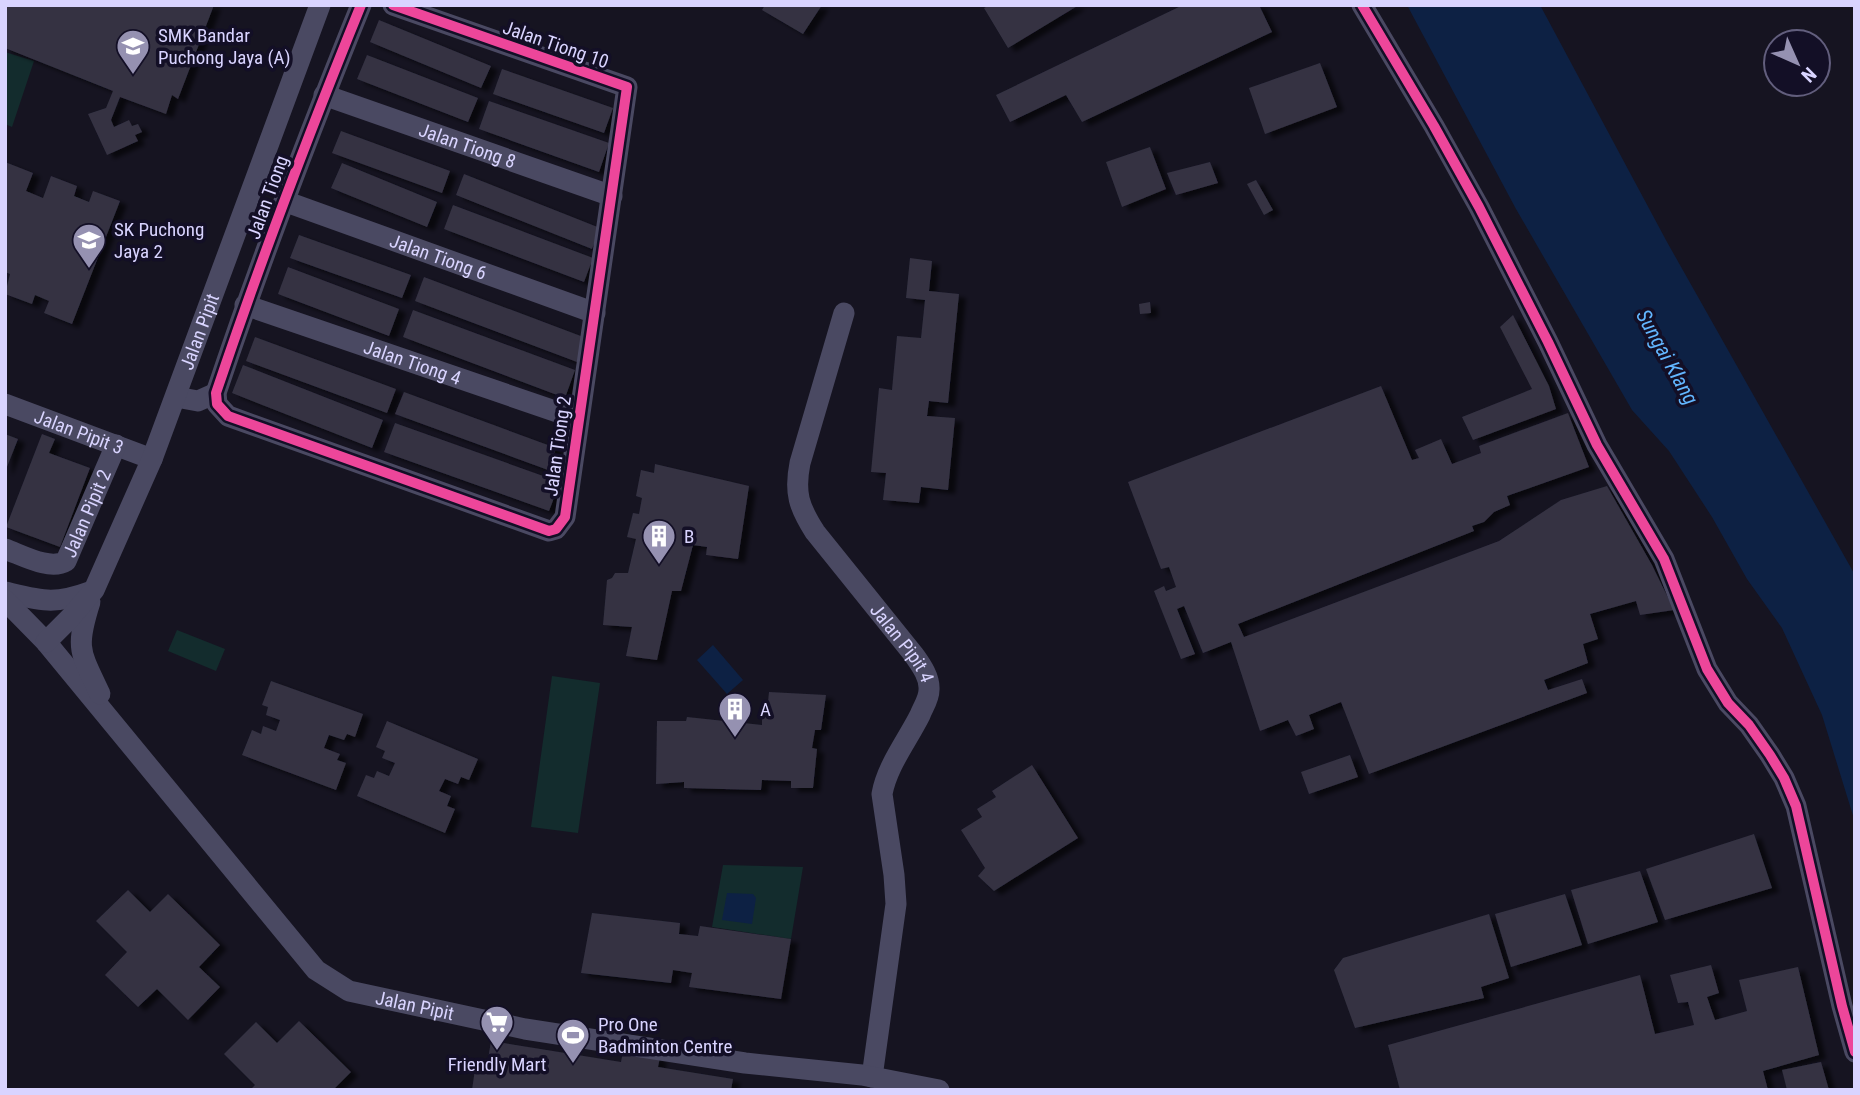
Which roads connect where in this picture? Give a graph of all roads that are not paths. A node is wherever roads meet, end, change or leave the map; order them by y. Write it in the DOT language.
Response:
graph roads {
  1 [pos="320,5"];
  2 [pos="360,5"];
  3 [pos="393,5"];
  4 [pos="1362,5"];
  5 [pos="627,87"];
  6 [pos="324,95"];
  7 [pos="612,196"];
  8 [pos="284,201"];
  9 [pos="245,304"];
  10 [pos="595,313"];
  11 [pos="844,313"];
  12 [pos="176,397"];
  13 [pos="216,398"];
  14 [pos="5,404"];
  15 [pos="578,419"];
  16 [pos="116,445"];
  17 [pos="152,459"];
  18 [pos="5,549"];
  19 [pos="94,590"];
  20 [pos="5,592"];
  21 [pos="5,600"];
  22 [pos="46,642"];
  23 [pos="111,720"];
  24 [pos="1855,1052"];
  25 [pos="872,1077"];
  26 [pos="939,1090"];
  1 -- 12 [label="street, Jalan Pipit"];
  2 -- 6 [label="street, Jalan Tiong"];
  3 -- 5 [label="street, Jalan Tiong 10"];
  4 -- 24 [label="street"];
  5 -- 7 [label="street, Jalan Tiong 2"];
  6 -- 7 [label="street, Jalan Tiong 8"];
  6 -- 8 [label="street, Jalan Tiong"];
  7 -- 10 [label="street, Jalan Tiong 2"];
  8 -- 9 [label="street, Jalan Tiong"];
  8 -- 10 [label="street, Jalan Tiong 6"];
  9 -- 13 [label="street, Jalan Tiong"];
  9 -- 15 [label="street, Jalan Tiong 4"];
  10 -- 15 [label="street, Jalan Tiong 2"];
  11 -- 25 [label="street, Jalan Pipit 4"];
  12 -- 13 [label="street"];
  12 -- 17 [label="street, Jalan Pipit"];
  13 -- 15 [label="street, Jalan Tiong 2"];
  14 -- 16 [label="street, Jalan Pipit 3"];
  16 -- 17 [label="street, Jalan Pipit 3"];
  16 -- 18 [label="street, Jalan Pipit 2"];
  17 -- 19 [label="street, Jalan Pipit"];
  19 -- 20 [label="street"];
  19 -- 22 [label="street, Jalan Pipit"];
  19 -- 23 [label="street"];
  21 -- 22 [label="street, Jalan Pipit"];
  22 -- 23 [label="street, Jalan Pipit"];
  23 -- 25 [label="street, Jalan Pipit"];
  25 -- 26 [label="street, Jalan Pipit"];
}
